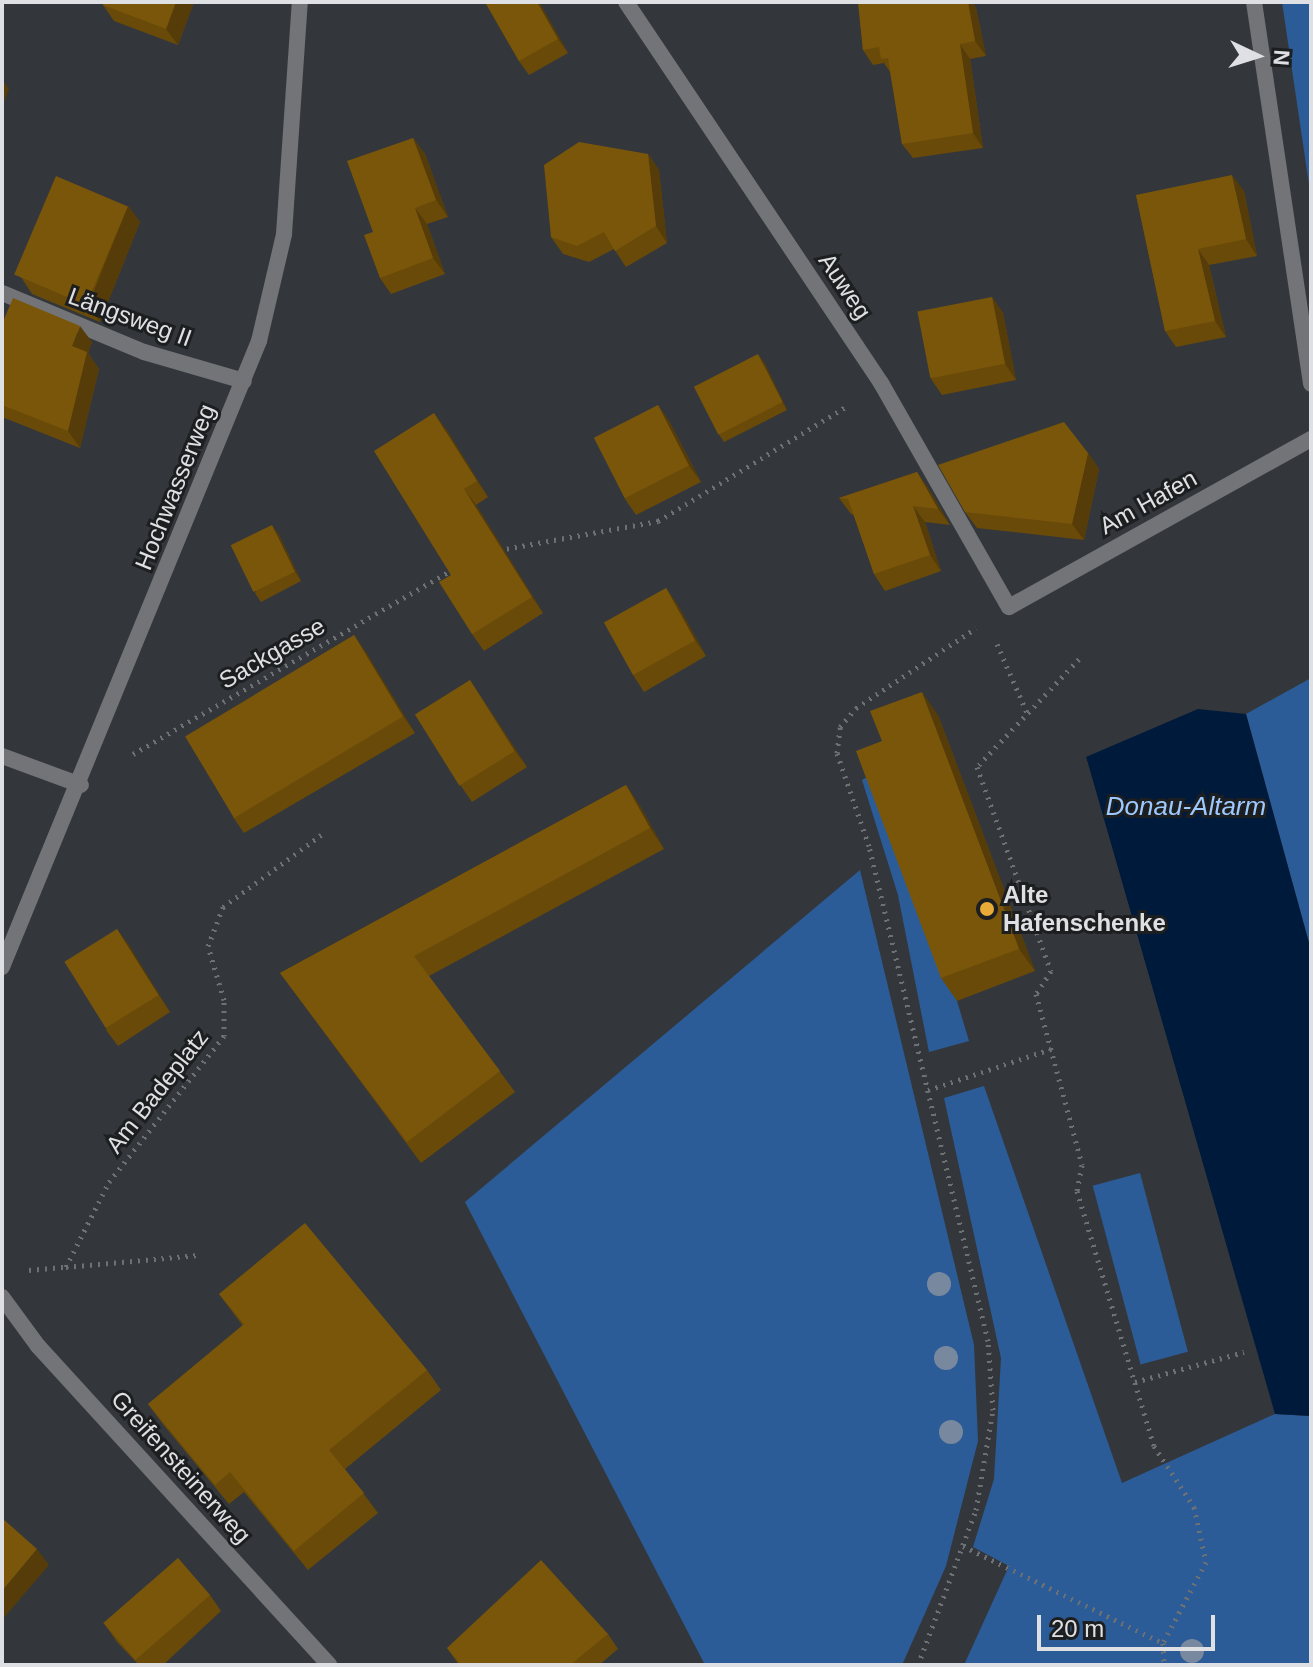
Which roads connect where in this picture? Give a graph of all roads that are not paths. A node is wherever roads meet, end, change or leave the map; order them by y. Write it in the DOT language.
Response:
graph roads {
  1 [pos="300,2"];
  2 [pos="626,2"];
  3 [pos="1254,2"];
  4 [pos="2,293"];
  5 [pos="244,381"];
  6 [pos="1311,384"];
  7 [pos="1311,439"];
  8 [pos="1009,607"];
  9 [pos="2,756"];
  10 [pos="81,785"];
  11 [pos="2,967"];
  12 [pos="2,1297"];
  13 [pos="329,1665"];
  1 -- 5 [label="street, Hochwasserweg"];
  2 -- 8 [label="street, Auweg"];
  3 -- 6 [label="street"];
  4 -- 5 [label="street, Längsweg II"];
  5 -- 10 [label="street, Hochwasserweg"];
  7 -- 8 [label="street, Am Hafen"];
  9 -- 10 [label="street"];
  10 -- 11 [label="street, Hochwasserweg"];
  12 -- 13 [label="street, Greifensteinerweg"];
}
